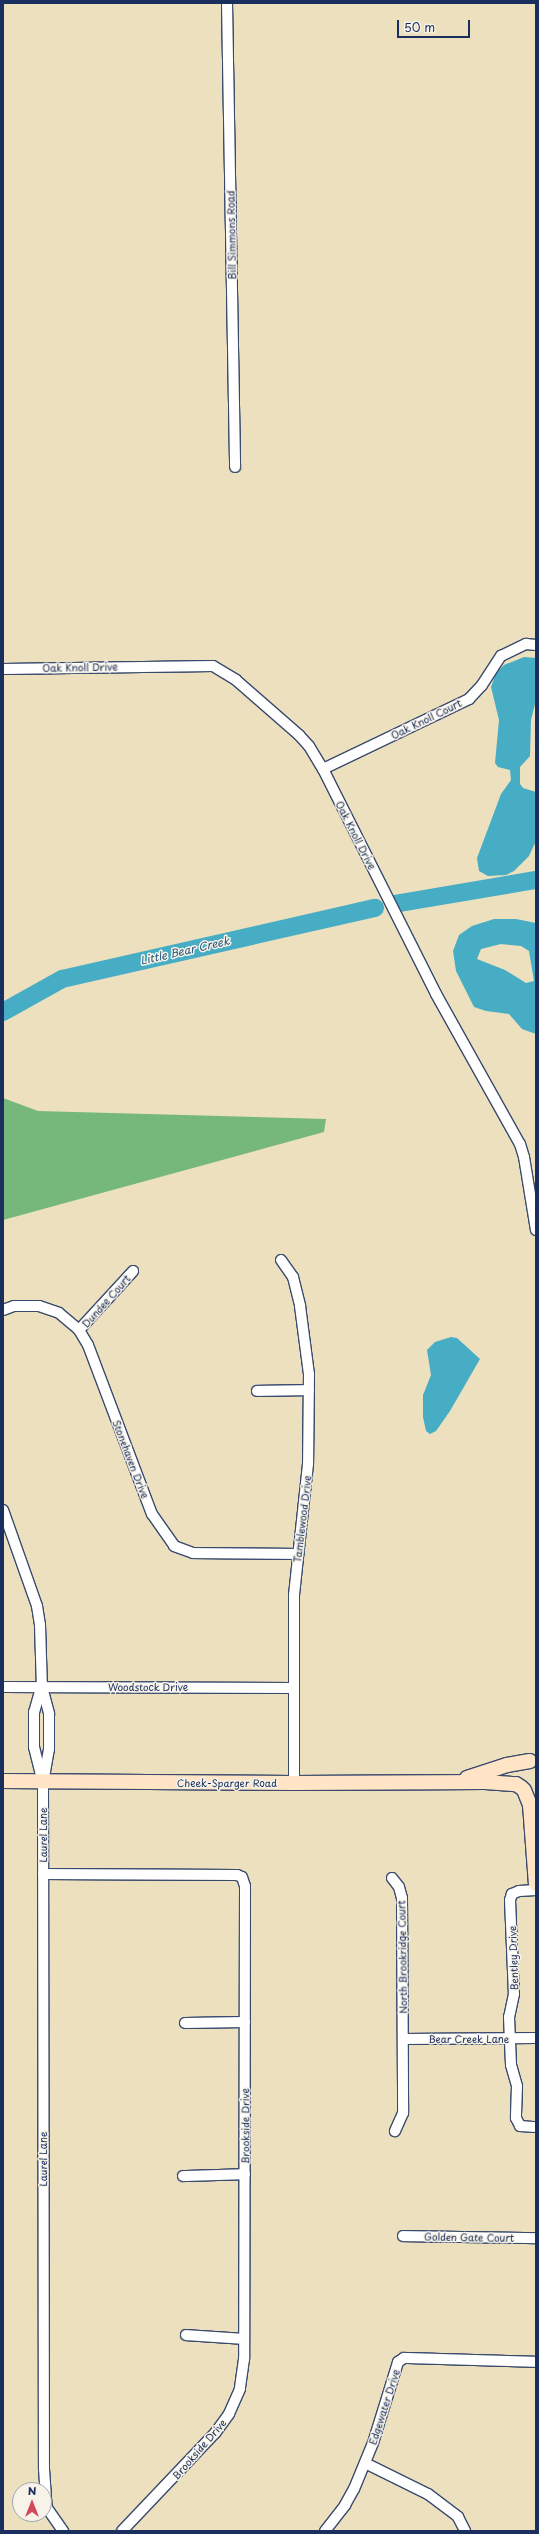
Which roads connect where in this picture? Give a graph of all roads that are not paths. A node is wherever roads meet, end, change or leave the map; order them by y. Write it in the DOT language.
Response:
graph roads {
  1 [pos="227,3"];
  2 [pos="235,466"];
  3 [pos="536,645"];
  4 [pos="3,669"];
  5 [pos="323,769"];
  6 [pos="536,1230"];
  7 [pos="281,1260"];
  8 [pos="134,1271"];
  9 [pos="3,1310"];
  10 [pos="79,1330"];
  11 [pos="309,1390"];
  12 [pos="257,1391"];
  13 [pos="3,1510"];
  14 [pos="298,1554"];
  15 [pos="3,1687"];
  16 [pos="42,1687"];
  17 [pos="294,1688"];
  18 [pos="533,1758"];
  19 [pos="3,1781"];
  20 [pos="43,1782"];
  21 [pos="452,1783"];
  22 [pos="294,1784"];
  23 [pos="523,1789"];
  24 [pos="536,1798"];
  25 [pos="43,1874"];
  26 [pos="392,1878"];
  27 [pos="536,1884"];
  28 [pos="536,1890"];
  29 [pos="185,2022"];
  30 [pos="245,2022"];
  31 [pos="510,2038"];
  32 [pos="536,2038"];
  33 [pos="403,2039"];
  34 [pos="536,2127"];
  35 [pos="395,2131"];
  36 [pos="245,2174"];
  37 [pos="183,2176"];
  38 [pos="403,2236"];
  39 [pos="536,2238"];
  40 [pos="186,2335"];
  41 [pos="244,2339"];
  42 [pos="536,2362"];
  43 [pos="365,2463"];
  44 [pos="64,2531"];
  45 [pos="122,2531"];
  46 [pos="325,2531"];
  47 [pos="465,2531"];
  1 -- 2 [label="street, Bill Simmons Road"];
  3 -- 5 [label="street, Oak Knoll Court"];
  4 -- 5 [label="street, Oak Knoll Drive"];
  5 -- 6 [label="street, Oak Knoll Drive"];
  7 -- 11 [label="street, Tamblewood Drive"];
  8 -- 10 [label="street, Dundee Court"];
  9 -- 10 [label="street, Stonehaven Drive"];
  10 -- 14 [label="street, Stonehaven Drive"];
  11 -- 12 [label="street"];
  11 -- 14 [label="street, Tamblewood Drive"];
  13 -- 16 [label="street"];
  14 -- 17 [label="street, Tamblewood Drive"];
  15 -- 16 [label="street, Woodstock Drive"];
  16 -- 17 [label="street, Woodstock Drive"];
  16 -- 20 [label="street"];
  16 -- 20 [label="street"];
  17 -- 22 [label="street, Tamblewood Drive"];
  18 -- 21 [label="main road, Cheek-Sparger Road"];
  18 -- 23 [label="main road"];
  19 -- 20 [label="main road, Cheek-Sparger Road"];
  20 -- 22 [label="main road, Cheek-Sparger Road"];
  20 -- 25 [label="street, Laurel Lane"];
  21 -- 22 [label="main road, Cheek-Sparger Road"];
  21 -- 23 [label="main road, Cheek-Sparger Road"];
  23 -- 24 [label="main road, Cheek-Sparger Road"];
  23 -- 27 [label="main road"];
  25 -- 30 [label="street, Brookside Drive"];
  25 -- 44 [label="street, Laurel Lane"];
  26 -- 33 [label="street, North Brookridge Court"];
  28 -- 31 [label="street, Bentley Drive"];
  29 -- 30 [label="street"];
  30 -- 36 [label="street, Brookside Drive"];
  31 -- 32 [label="street, Bear Creek Lane"];
  31 -- 33 [label="street, Bear Creek Lane"];
  31 -- 34 [label="street, Bentley Drive"];
  33 -- 35 [label="street, North Brookridge Court"];
  36 -- 37 [label="street"];
  36 -- 41 [label="street, Brookside Drive"];
  38 -- 39 [label="street, Golden Gate Court"];
  40 -- 41 [label="street"];
  41 -- 45 [label="street, Brookside Drive"];
  42 -- 43 [label="street, Edgewater Drive"];
  43 -- 46 [label="street, Edgewater Drive"];
  43 -- 47 [label="street"];
}
